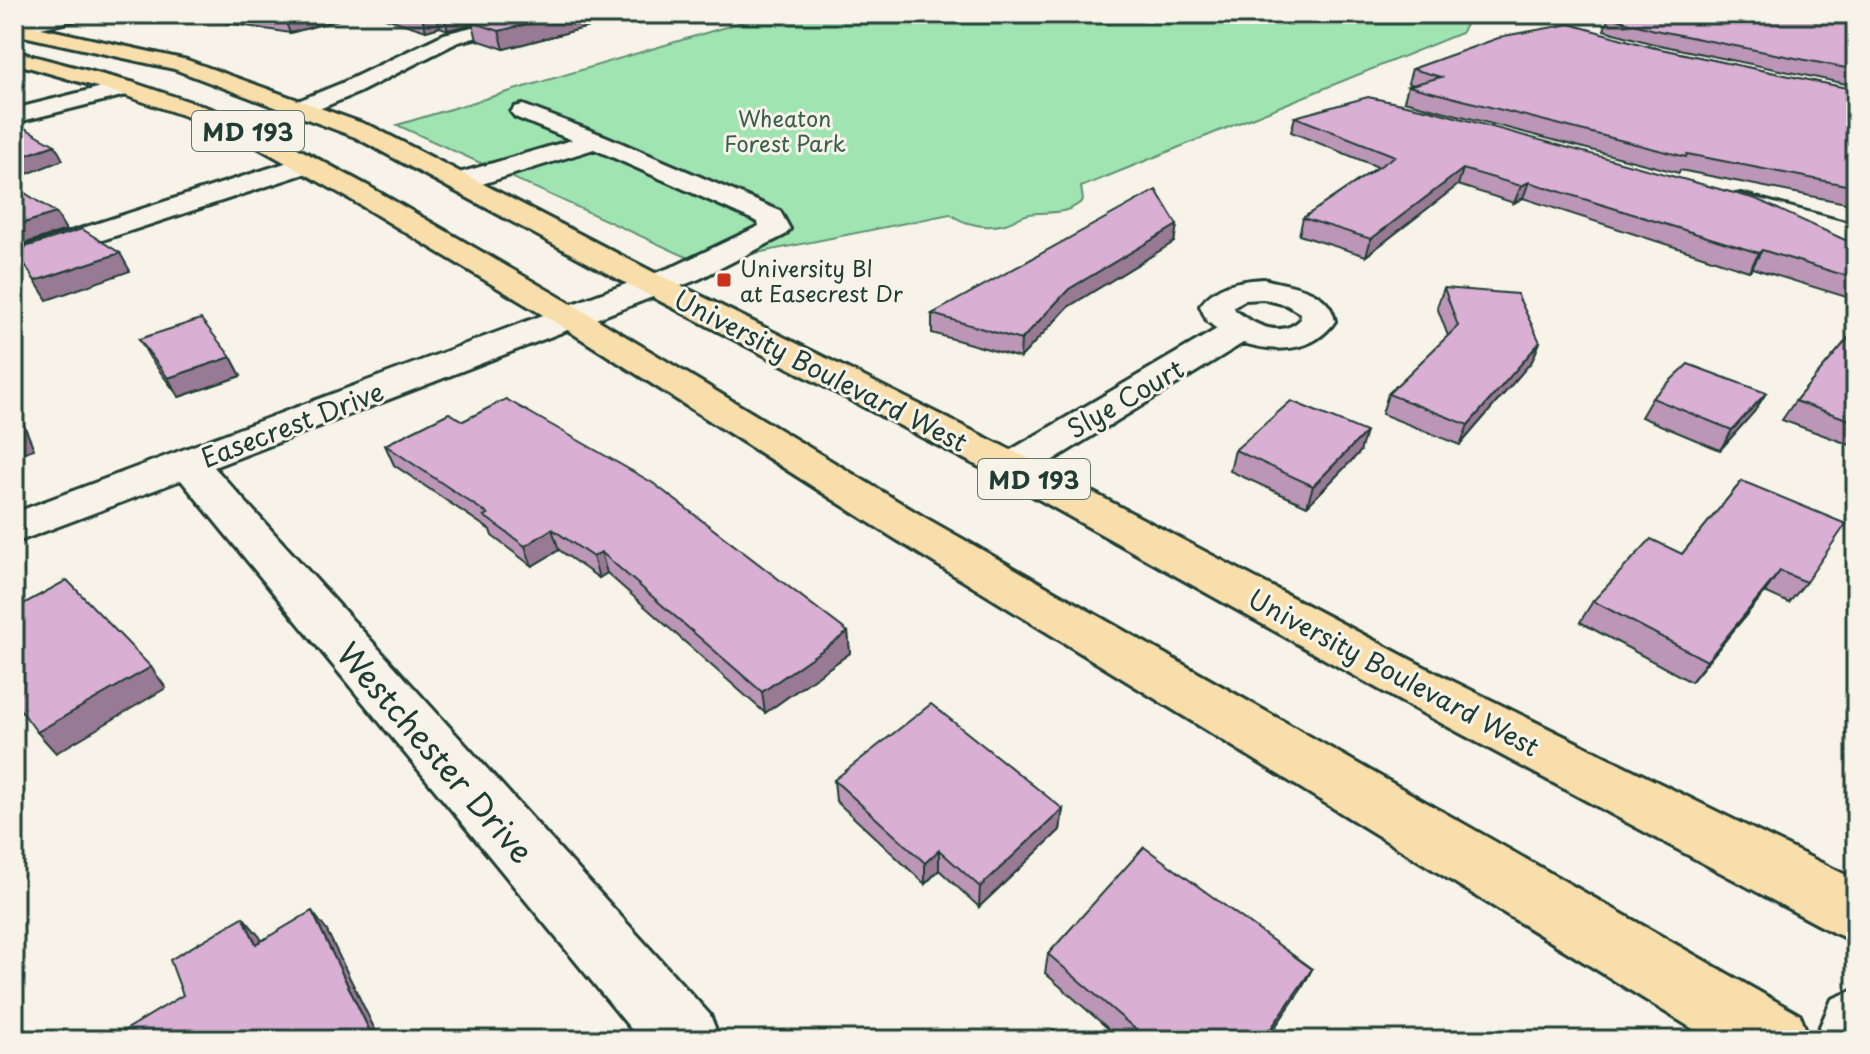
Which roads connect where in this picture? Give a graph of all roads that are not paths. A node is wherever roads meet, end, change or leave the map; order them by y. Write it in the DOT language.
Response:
graph roads {
  1 [pos="78,14"];
  2 [pos="548,14"];
  3 [pos="14,28"];
  4 [pos="14,57"];
  5 [pos="126,88"];
  6 [pos="301,108"];
  7 [pos="523,112"];
  8 [pos="14,116"];
  9 [pos="596,141"];
  10 [pos="307,164"];
  11 [pos="459,182"];
  12 [pos="1719,196"];
  13 [pos="1856,234"];
  14 [pos="14,260"];
  15 [pos="654,285"];
  16 [pos="570,317"];
  17 [pos="1239,331"];
  18 [pos="188,463"];
  19 [pos="1012,467"];
  20 [pos="14,529"];
  21 [pos="1856,912"];
  22 [pos="1856,1023"];
  23 [pos="685,1040"];
  24 [pos="1775,1040"];
  25 [pos="1849,1040"];
  1 -- 3 [label="street"];
  2 -- 6 [label="street"];
  3 -- 6 [label="main road, University Boulevard West / MD 193"];
  4 -- 5 [label="main road, MD 193"];
  5 -- 8 [label="street"];
  5 -- 10 [label="main road, MD 193"];
  6 -- 11 [label="main road, University Boulevard West / MD 193"];
  7 -- 9 [label="street"];
  9 -- 11 [label="street"];
  9 -- 15 [label="street, Easecrest Drive"];
  10 -- 14 [label="street"];
  10 -- 16 [label="main road, MD 193"];
  11 -- 15 [label="main road, University Boulevard West / MD 193"];
  12 -- 13 [label="street"];
  15 -- 16 [label="street, Easecrest Drive"];
  15 -- 19 [label="main road, University Boulevard West / MD 193"];
  16 -- 18 [label="street, Easecrest Drive"];
  16 -- 24 [label="main road, MD 193"];
  17 -- 19 [label="street, Slye Court"];
  18 -- 20 [label="street, Easecrest Drive"];
  18 -- 23 [label="street, Westchester Drive"];
  19 -- 21 [label="main road, University Boulevard West / MD 193"];
  22 -- 25 [label="street"];
}
